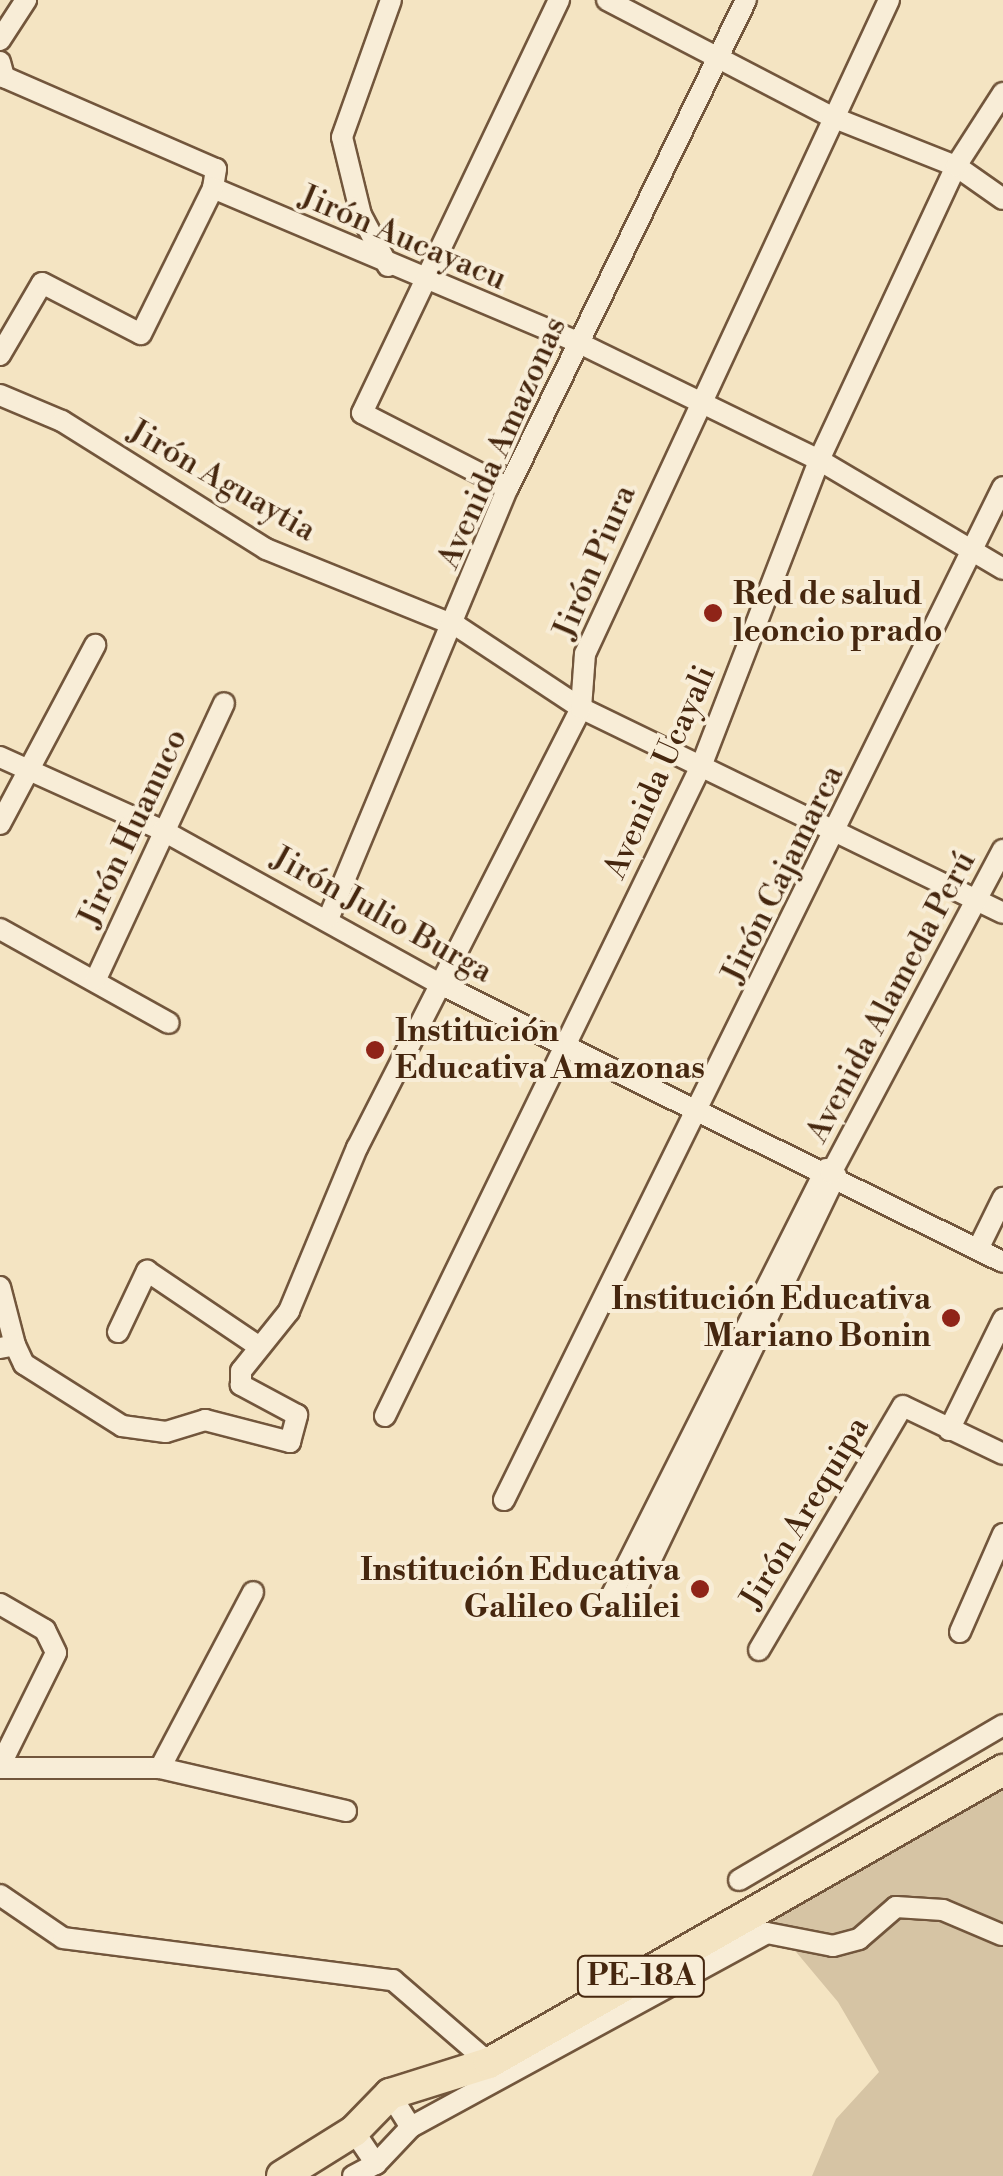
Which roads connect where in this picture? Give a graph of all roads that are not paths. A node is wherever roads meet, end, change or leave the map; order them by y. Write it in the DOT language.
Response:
graph roads {
  1 [pos="26,0"];
  2 [pos="391,0"];
  3 [pos="558,0"];
  4 [pos="607,0"];
  5 [pos="746,0"];
  6 [pos="889,0"];
  7 [pos="0,40"];
  8 [pos="717,58"];
  9 [pos="2,69"];
  10 [pos="1003,93"];
  11 [pos="832,117"];
  12 [pos="956,166"];
  13 [pos="213,188"];
  14 [pos="1003,199"];
  15 [pos="388,266"];
  16 [pos="426,284"];
  17 [pos="577,342"];
  18 [pos="0,356"];
  19 [pos="0,395"];
  20 [pos="698,402"];
  21 [pos="818,460"];
  22 [pos="1003,487"];
  23 [pos="508,488"];
  24 [pos="970,553"];
  25 [pos="1003,569"];
  26 [pos="457,626"];
  27 [pos="95,646"];
  28 [pos="224,704"];
  29 [pos="581,708"];
  30 [pos="0,757"];
  31 [pos="702,764"];
  32 [pos="28,769"];
  33 [pos="0,824"];
  34 [pos="162,830"];
  35 [pos="840,832"];
  36 [pos="1003,850"];
  37 [pos="978,901"];
  38 [pos="1003,913"];
  39 [pos="329,917"];
  40 [pos="0,928"];
  41 [pos="96,978"];
  42 [pos="444,986"];
  43 [pos="169,1023"];
  44 [pos="565,1046"];
  45 [pos="697,1111"];
  46 [pos="831,1172"];
  47 [pos="1003,1198"];
  48 [pos="978,1249"];
  49 [pos="1003,1262"];
  50 [pos="0,1287"];
  51 [pos="1003,1320"];
  52 [pos="118,1332"];
  53 [pos="258,1346"];
  54 [pos="7,1347"];
  55 [pos="385,1416"];
  56 [pos="949,1430"];
  57 [pos="1003,1454"];
  58 [pos="504,1500"];
  59 [pos="1003,1534"];
  60 [pos="253,1592"];
  61 [pos="621,1599"];
  62 [pos="0,1604"];
  63 [pos="960,1632"];
  64 [pos="759,1650"];
  65 [pos="1003,1726"];
  66 [pos="0,1767"];
  67 [pos="160,1768"];
  68 [pos="1003,1770"];
  69 [pos="346,1811"];
  70 [pos="739,1880"];
  71 [pos="0,1895"];
  72 [pos="1002,1935"];
  73 [pos="488,2062"];
  74 [pos="390,2094"];
  75 [pos="411,2127"];
  76 [pos="354,2131"];
  77 [pos="376,2164"];
  78 [pos="282,2176"];
  79 [pos="352,2176"];
  1 -- 7 [label="street"];
  2 -- 15 [label="street"];
  3 -- 16 [label="street"];
  4 -- 8 [label="street"];
  5 -- 8 [label="street, Avenida Amazonas"];
  6 -- 11 [label="street, Jirón Piura"];
  8 -- 11 [label="street"];
  8 -- 17 [label="street, Avenida Amazonas"];
  9 -- 13 [label="street, Jirón Aucayacu"];
  10 -- 12 [label="street, Avenida Ucayali"];
  11 -- 12 [label="street"];
  11 -- 20 [label="street, Jirón Piura"];
  12 -- 14 [label="street"];
  12 -- 21 [label="street, Avenida Ucayali"];
  13 -- 15 [label="street, Jirón Aucayacu"];
  13 -- 18 [label="street"];
  15 -- 16 [label="street, Jirón Aucayacu"];
  16 -- 17 [label="street, Jirón Aucayacu"];
  16 -- 23 [label="street"];
  17 -- 20 [label="street, Jirón Aucayacu"];
  17 -- 23 [label="street, Avenida Amazonas"];
  19 -- 26 [label="street, Jirón Aguaytia"];
  20 -- 21 [label="street, Jirón Aucayacu"];
  20 -- 29 [label="street, Jirón Piura"];
  21 -- 24 [label="street, Jirón Aucayacu"];
  21 -- 31 [label="street, Avenida Ucayali"];
  22 -- 24 [label="street, Jirón Cajamarca"];
  23 -- 26 [label="street, Avenida Amazonas"];
  24 -- 25 [label="street, Jirón Aucayacu"];
  24 -- 35 [label="street, Jirón Cajamarca"];
  26 -- 29 [label="street, Jirón Aguaytia"];
  26 -- 39 [label="street, Avenida Amazonas"];
  27 -- 32 [label="street"];
  28 -- 34 [label="street, Jirón Huanuco"];
  29 -- 31 [label="street, Jirón Aguaytia"];
  29 -- 42 [label="street, Jirón Piura"];
  30 -- 32 [label="street, Jirón Julio Burga"];
  31 -- 35 [label="street, Jirón Aguaytia"];
  31 -- 44 [label="street, Avenida Ucayali"];
  32 -- 33 [label="street"];
  32 -- 34 [label="street, Jirón Julio Burga"];
  34 -- 39 [label="street, Jirón Julio Burga"];
  34 -- 41 [label="street, Jirón Huanuco"];
  35 -- 37 [label="street, Jirón Aguaytia"];
  35 -- 45 [label="street, Jirón Cajamarca"];
  36 -- 37 [label="street, Avenida Alameda Perú"];
  37 -- 38 [label="street, Jirón Aguaytia"];
  37 -- 46 [label="street, Avenida Alameda Perú"];
  39 -- 42 [label="street, Jirón Julio Burga"];
  40 -- 41 [label="street"];
  41 -- 43 [label="street"];
  42 -- 44 [label="street, Jirón Julio Burga"];
  42 -- 53 [label="street, Jirón Piura"];
  44 -- 45 [label="street, Jirón Julio Burga"];
  44 -- 55 [label="street, Avenida Ucayali"];
  45 -- 46 [label="street, Jirón Julio Burga"];
  45 -- 58 [label="street, Jirón Cajamarca"];
  46 -- 48 [label="street, Jirón Julio Burga"];
  46 -- 61 [label="street, Avenida Alameda Perú"];
  47 -- 48 [label="street"];
  48 -- 49 [label="street, Jirón Julio Burga"];
  50 -- 54 [label="street"];
  51 -- 56 [label="street"];
  52 -- 53 [label="street"];
  53 -- 54 [label="street"];
  56 -- 57 [label="street"];
  56 -- 64 [label="street, Jirón Arequipa"];
  59 -- 63 [label="street"];
  60 -- 67 [label="street"];
  62 -- 66 [label="street"];
  65 -- 70 [label="street"];
  66 -- 67 [label="street"];
  67 -- 69 [label="street"];
  68 -- 73 [label="highway, PE-18A"];
  71 -- 73 [label="street"];
  72 -- 75 [label="street"];
  73 -- 74 [label="highway, PE-18A"];
  74 -- 75 [label="street"];
  74 -- 76 [label="highway, PE-18A"];
  75 -- 77 [label="street"];
  76 -- 77 [label="street"];
  76 -- 78 [label="highway, PE-18A"];
  77 -- 79 [label="street"];
}
